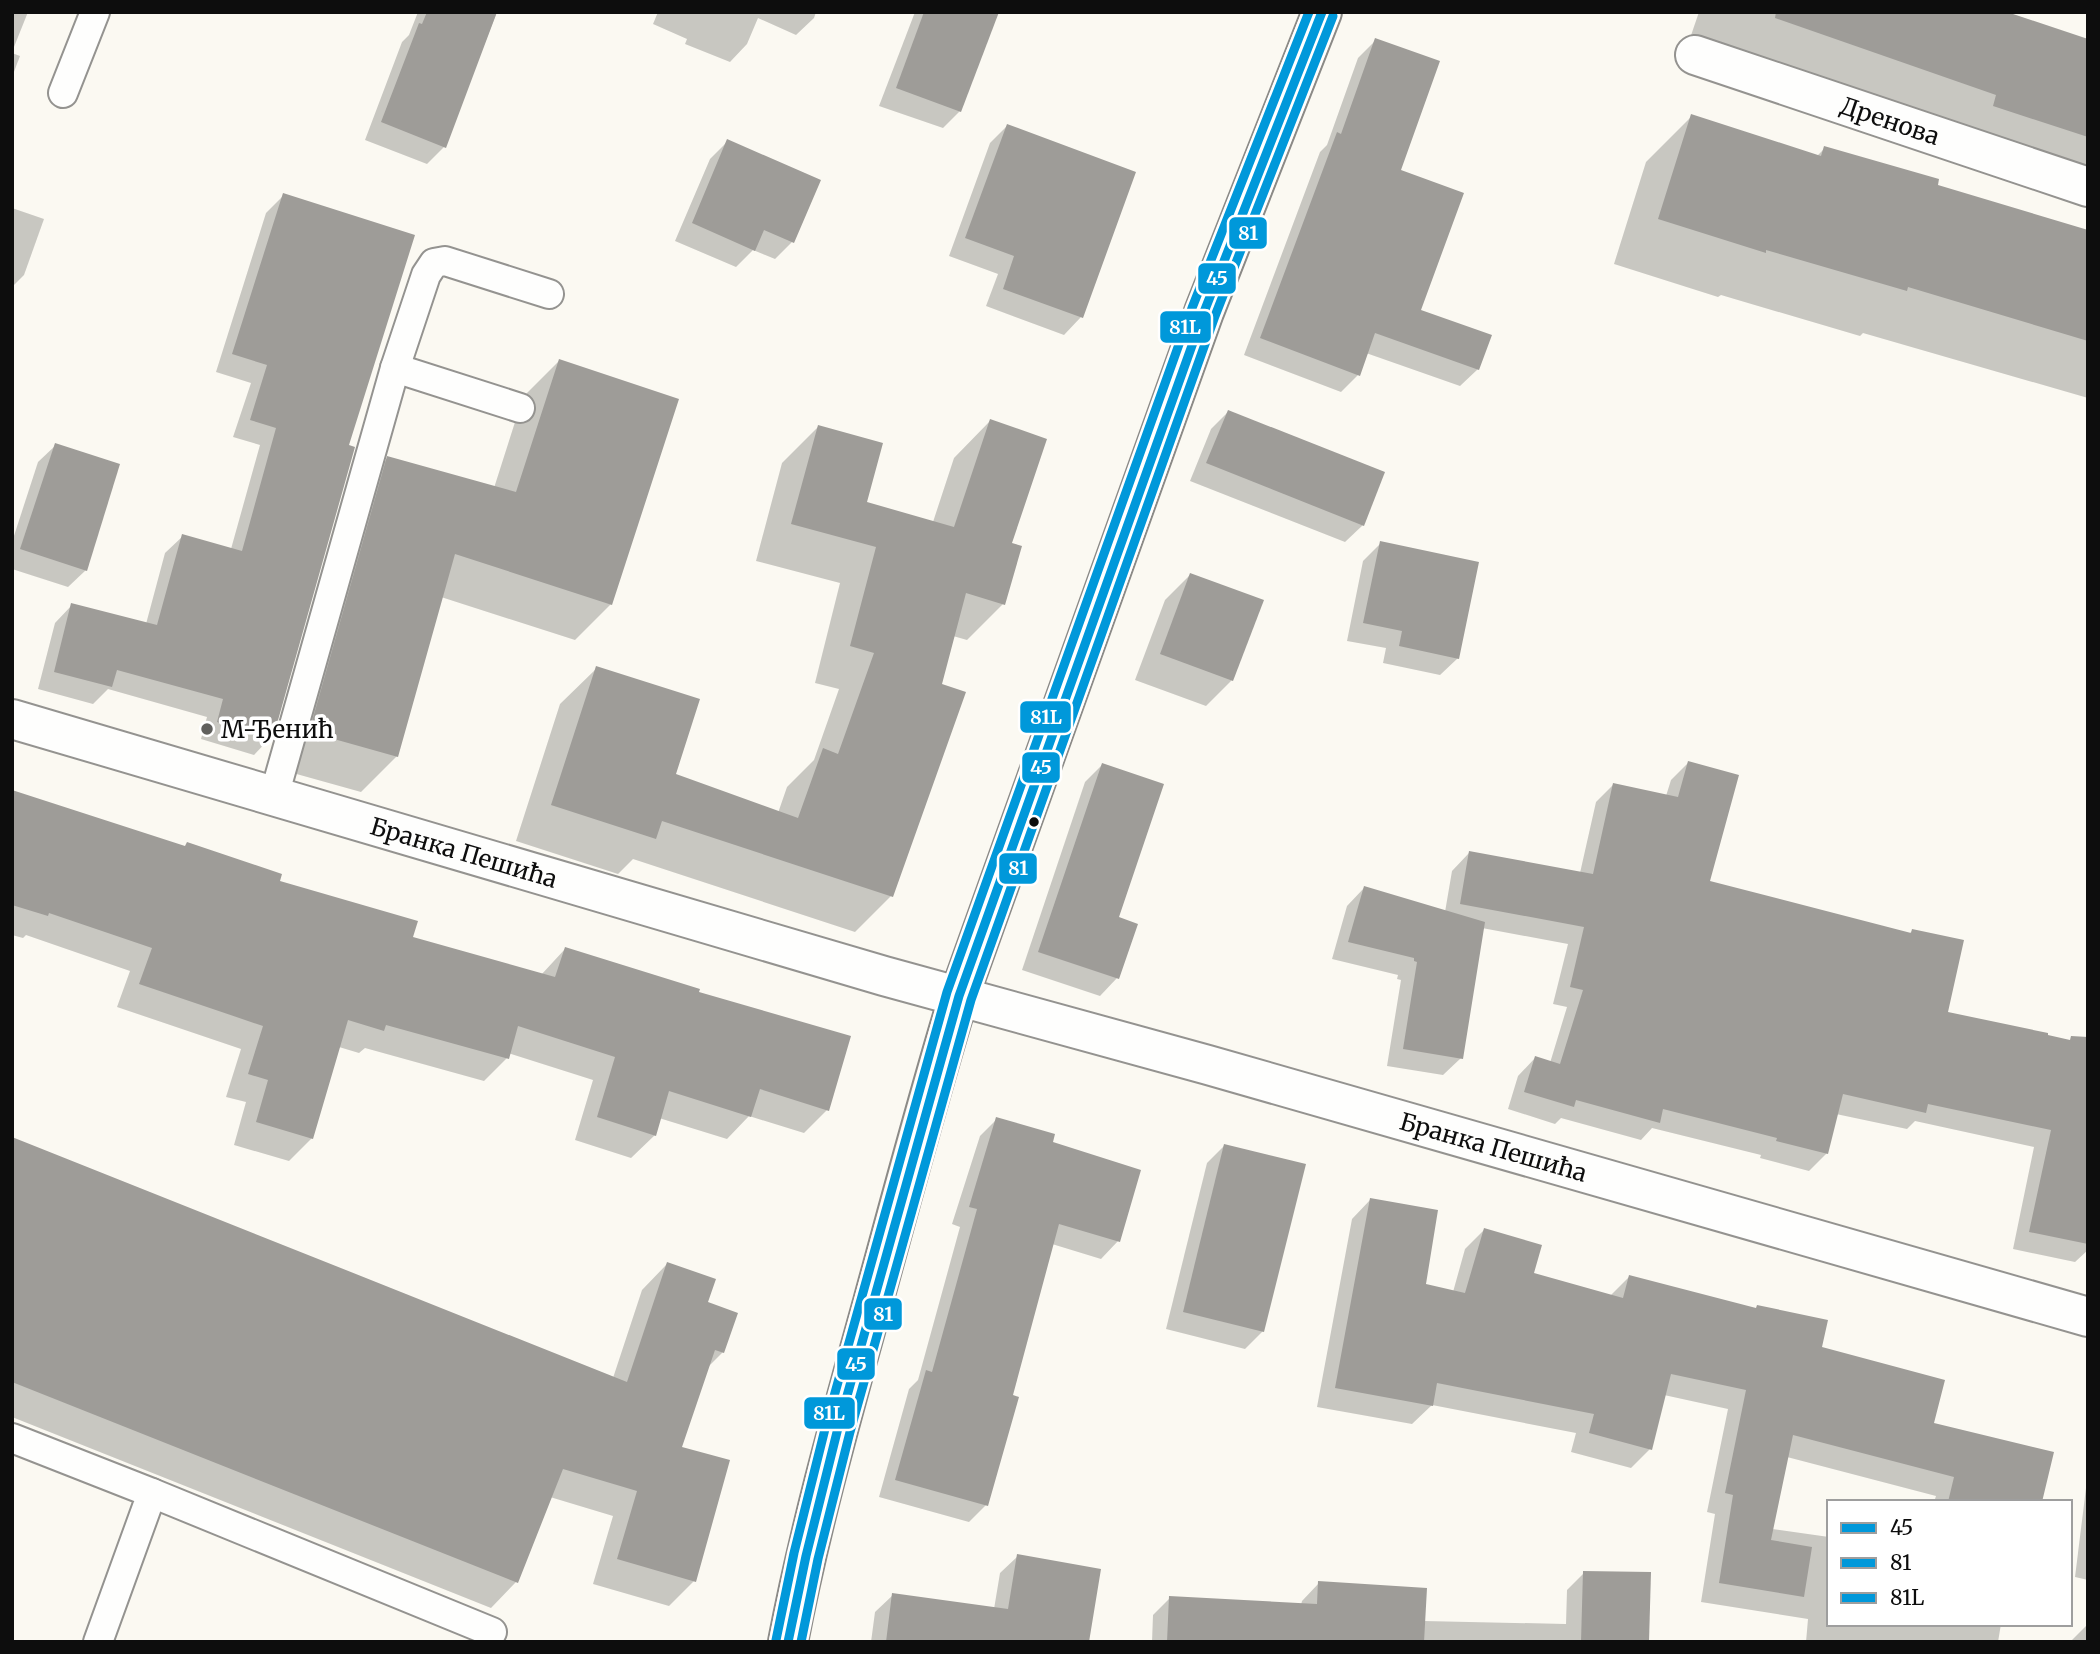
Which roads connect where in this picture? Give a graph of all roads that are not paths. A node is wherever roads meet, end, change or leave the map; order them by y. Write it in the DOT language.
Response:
graph roads {
  1 [pos="95,12"];
  2 [pos="1322,12"];
  3 [pos="1695,55"];
  4 [pos="63,93"];
  5 [pos="2088,187"];
  6 [pos="549,294"];
  7 [pos="396,368"];
  8 [pos="520,408"];
  9 [pos="12,719"];
  10 [pos="274,796"];
  11 [pos="959,996"];
  12 [pos="2088,1317"];
  13 [pos="12,1438"];
  14 [pos="152,1493"];
  15 [pos="492,1632"];
  16 [pos="98,1642"];
  17 [pos="788,1642"];
  1 -- 4 [label="lane"];
  2 -- 11 [label="main road"];
  3 -- 5 [label="street, Дренова"];
  6 -- 7 [label="lane"];
  7 -- 8 [label="lane"];
  7 -- 10 [label="lane"];
  9 -- 10 [label="street, Бранка Пешића"];
  10 -- 11 [label="street, Бранка Пешића"];
  11 -- 12 [label="street, Бранка Пешића"];
  11 -- 17 [label="main road"];
  13 -- 14 [label="lane"];
  14 -- 15 [label="lane"];
  14 -- 16 [label="lane"];
}
